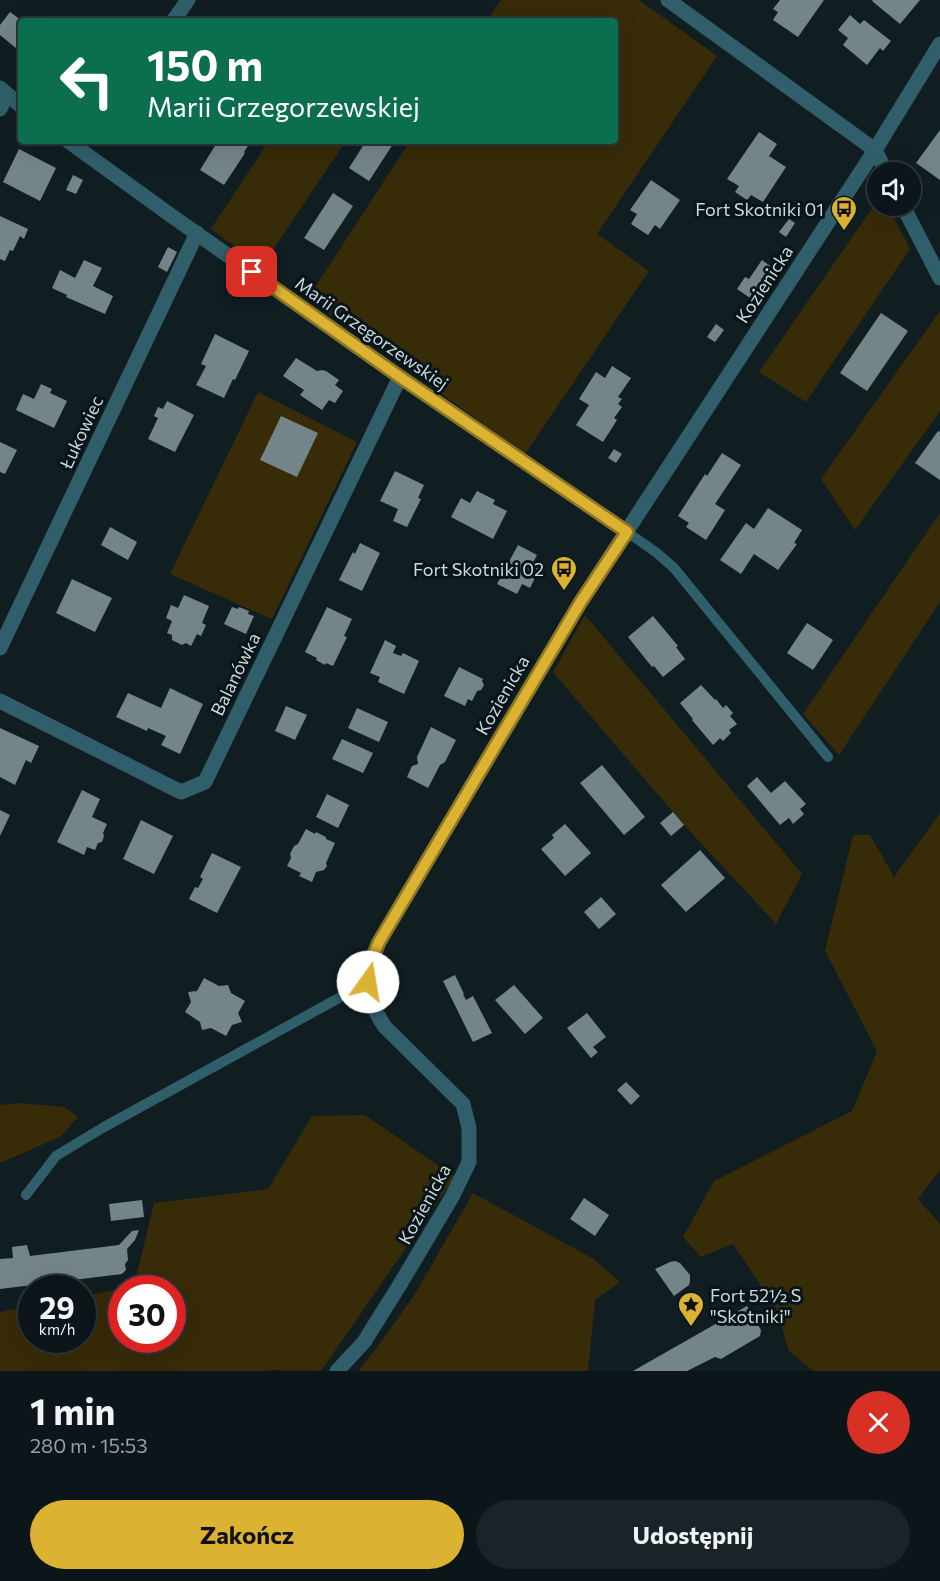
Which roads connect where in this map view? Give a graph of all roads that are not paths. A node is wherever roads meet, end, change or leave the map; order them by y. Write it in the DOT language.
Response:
graph roads {
  1 [pos="188,0"];
  2 [pos="668,0"];
  3 [pos="175,18"];
  4 [pos="940,44"];
  5 [pos="2,97"];
  6 [pos="18,105"];
  7 [pos="78,144"];
  8 [pos="875,150"];
  9 [pos="881,162"];
  10 [pos="908,216"];
  11 [pos="197,233"];
  12 [pos="940,278"];
  13 [pos="400,377"];
  14 [pos="627,532"];
  15 [pos="0,648"];
  16 [pos="0,701"];
  17 [pos="828,758"];
  18 [pos="368,982"];
  19 [pos="26,1195"];
  20 [pos="337,1371"];
  1 -- 3 [label="street"];
  2 -- 8 [label="street"];
  4 -- 8 [label="street, Kozienicka"];
  5 -- 6 [label="street"];
  7 -- 11 [label="street, Marii Grzegorzewskiej"];
  8 -- 9 [label="street"];
  8 -- 14 [label="street, Kozienicka"];
  10 -- 12 [label="street"];
  11 -- 13 [label="street, Marii Grzegorzewskiej"];
  11 -- 15 [label="street, Łukowiec"];
  13 -- 14 [label="street, Marii Grzegorzewskiej"];
  13 -- 16 [label="street, Balanówka"];
  14 -- 17 [label="lane"];
  14 -- 18 [label="street, Kozienicka"];
  18 -- 19 [label="lane"];
  18 -- 20 [label="street, Kozienicka"];
}
